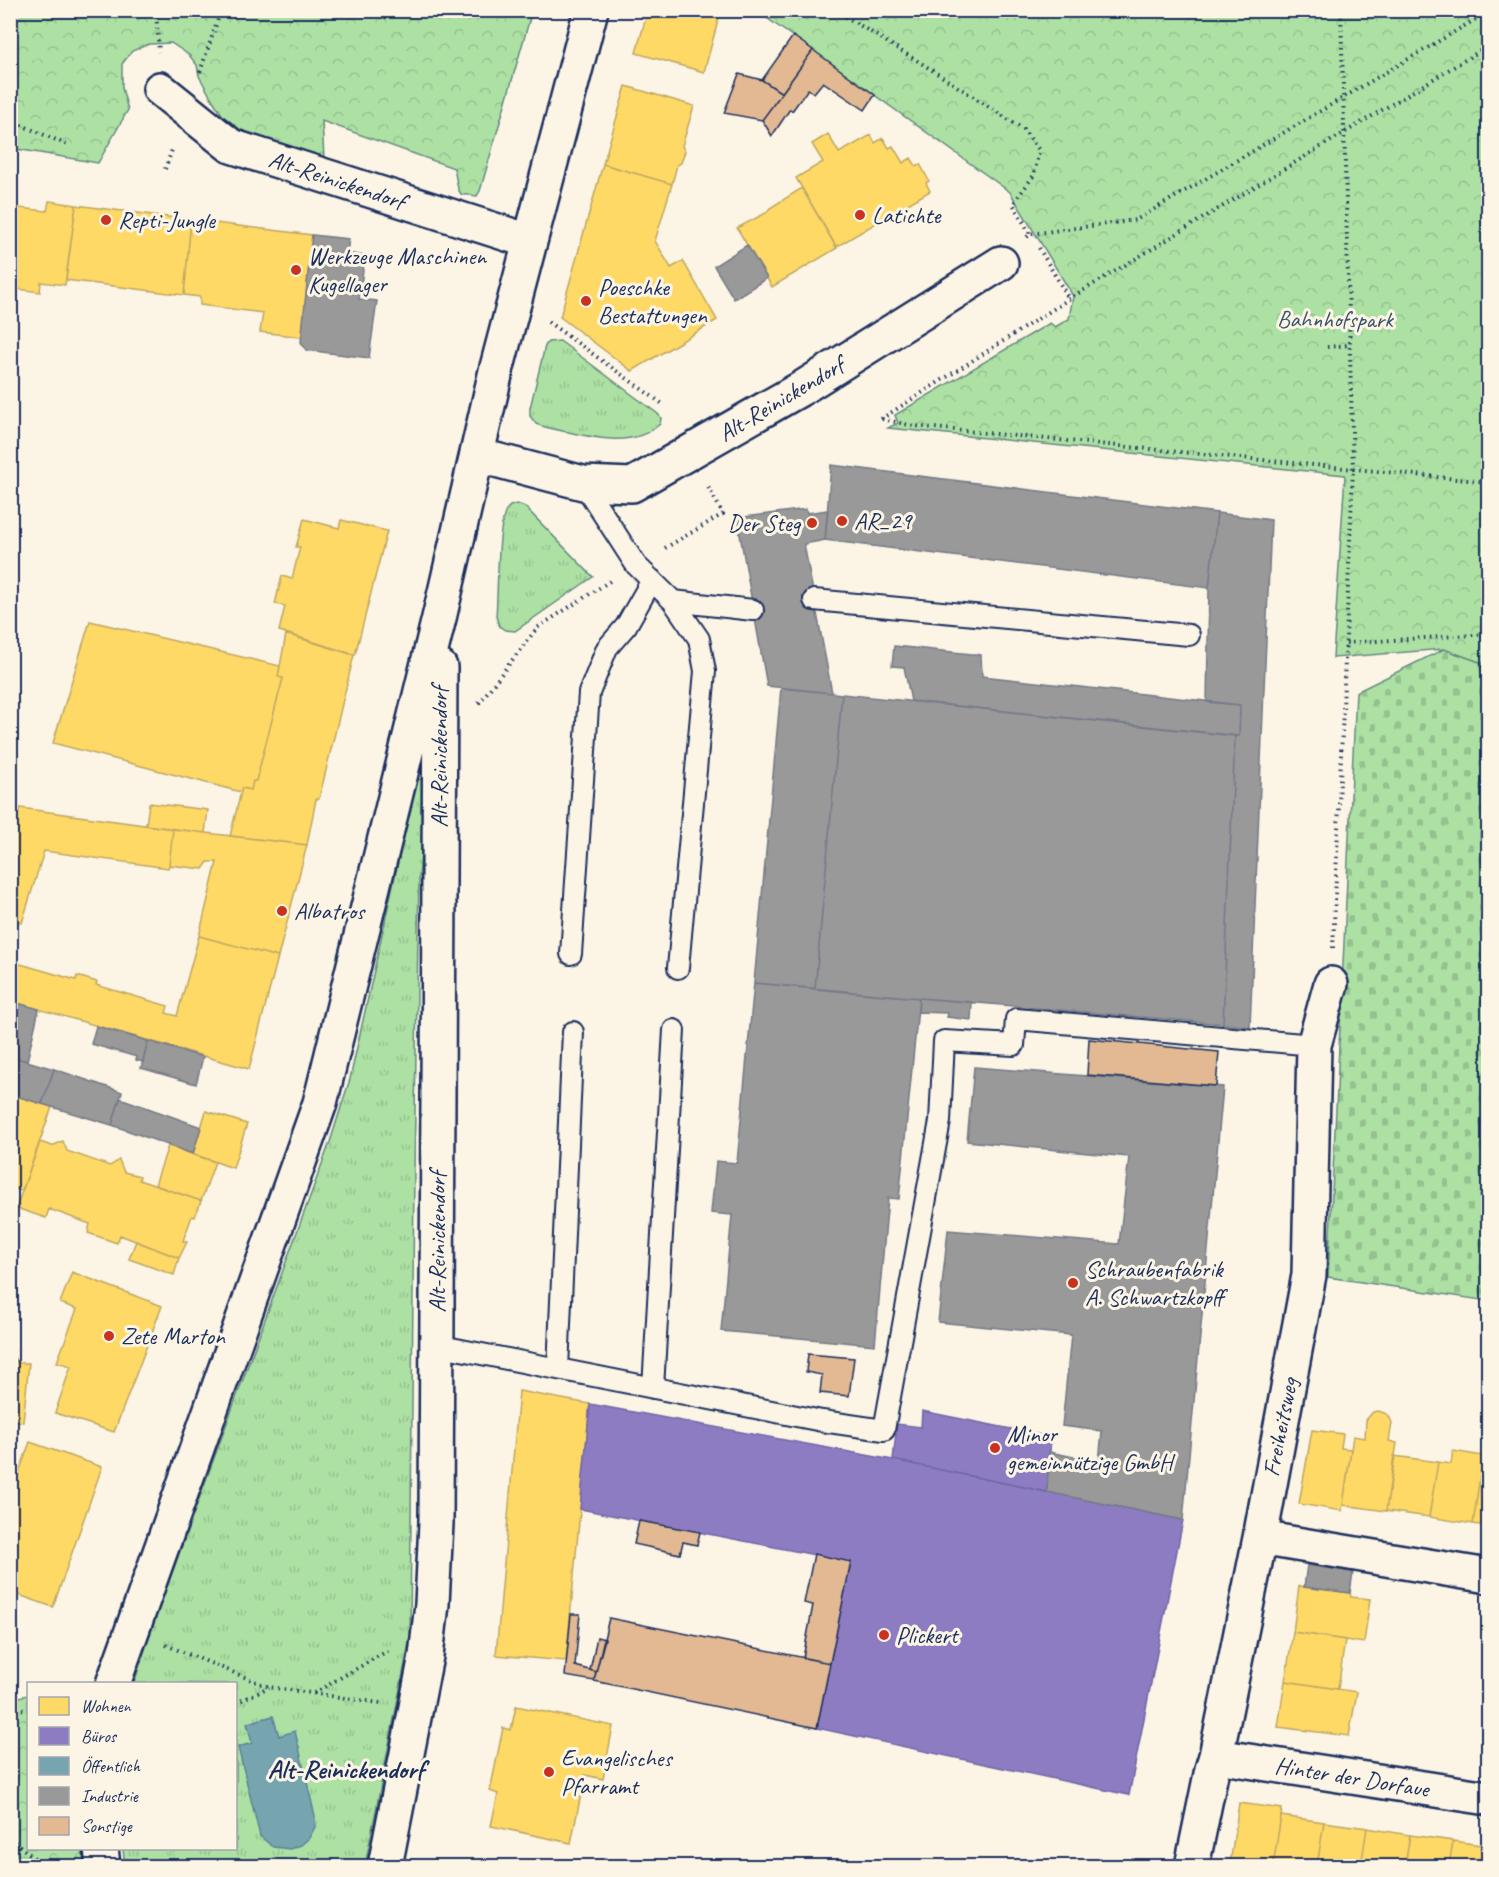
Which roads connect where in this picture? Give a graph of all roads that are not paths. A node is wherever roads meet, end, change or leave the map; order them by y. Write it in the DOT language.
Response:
graph roads {
  1 [pos="591,10"];
  2 [pos="160,89"];
  3 [pos="529,241"];
  4 [pos="1001,263"];
  5 [pos="477,455"];
  6 [pos="583,483"];
  7 [pos="652,580"];
  8 [pos="814,600"];
  9 [pos="673,601"];
  10 [pos="753,610"];
  11 [pos="440,614"];
  12 [pos="1189,635"];
  13 [pos="571,954"];
  14 [pos="678,968"];
  15 [pos="1331,984"];
  16 [pos="674,1030"];
  17 [pos="573,1032"];
  18 [pos="1314,1045"];
  19 [pos="436,1345"];
  20 [pos="558,1369"];
  21 [pos="653,1388"];
  22 [pos="1260,1538"];
  23 [pos="1488,1576"];
  24 [pos="113,1682"];
  25 [pos="1216,1756"];
  26 [pos="1488,1798"];
  27 [pos="101,1850"];
  28 [pos="103,1866"];
  29 [pos="386,1866"];
  30 [pos="1192,1866"];
  1 -- 3 [label="street, Alt-Reinickendorf"];
  2 -- 3 [label="street, Alt-Reinickendorf"];
  3 -- 5 [label="street, Alt-Reinickendorf"];
  4 -- 6 [label="street, Alt-Reinickendorf"];
  5 -- 6 [label="street, Alt-Reinickendorf"];
  5 -- 11 [label="street, Alt-Reinickendorf"];
  6 -- 7 [label="lane"];
  7 -- 9 [label="lane"];
  7 -- 13 [label="lane"];
  8 -- 12 [label="lane"];
  9 -- 10 [label="lane"];
  9 -- 14 [label="lane"];
  11 -- 19 [label="street, Alt-Reinickendorf"];
  11 -- 24 [label="street, Alt-Reinickendorf"];
  15 -- 18 [label="street, Freiheitsweg"];
  16 -- 21 [label="lane"];
  17 -- 20 [label="lane"];
  18 -- 21 [label="lane"];
  18 -- 22 [label="street, Freiheitsweg"];
  19 -- 20 [label="lane"];
  19 -- 29 [label="street, Alt-Reinickendorf"];
  20 -- 21 [label="lane"];
  22 -- 23 [label="street"];
  22 -- 25 [label="street, Freiheitsweg"];
  25 -- 26 [label="street, Hinter der Dorfaue"];
  25 -- 30 [label="street, Freiheitsweg"];
  27 -- 28 [label="street"];
}
